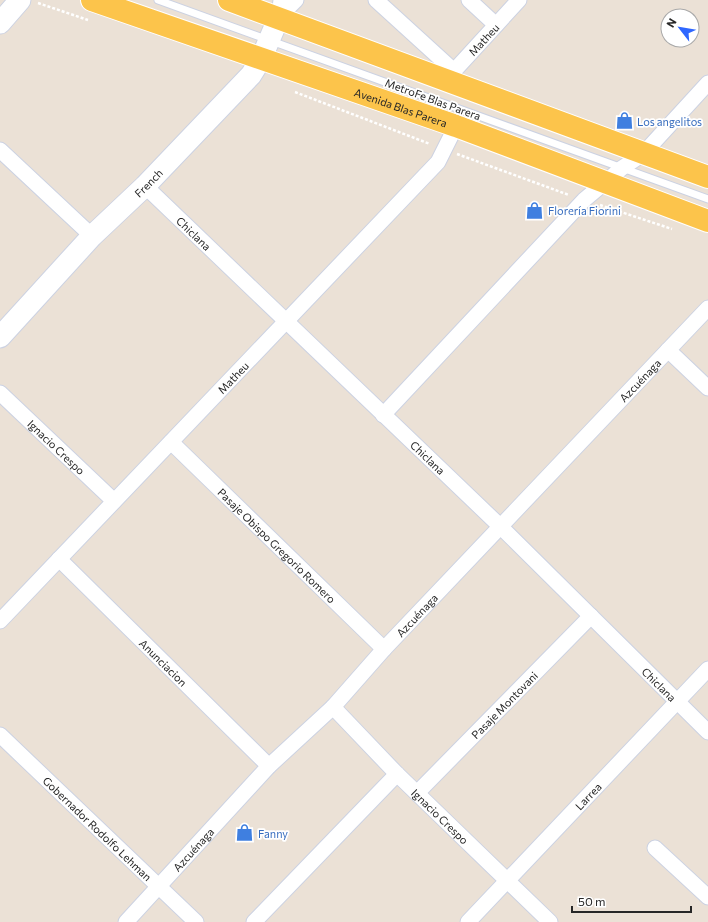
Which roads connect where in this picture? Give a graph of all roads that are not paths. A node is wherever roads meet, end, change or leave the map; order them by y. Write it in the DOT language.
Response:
graph roads {
  1 [pos="92,0"];
  2 [pos="158,0"];
  3 [pos="229,0"];
  4 [pos="296,0"];
  5 [pos="376,0"];
  6 [pos="469,0"];
  7 [pos="519,0"];
  8 [pos="28,1"];
  9 [pos="280,9"];
  10 [pos="0,23"];
  11 [pos="496,25"];
  12 [pos="265,49"];
  13 [pos="452,76"];
  14 [pos="708,83"];
  15 [pos="456,126"];
  16 [pos="0,150"];
  17 [pos="643,154"];
  18 [pos="622,168"];
  19 [pos="708,177"];
  20 [pos="604,183"];
  21 [pos="145,186"];
  22 [pos="708,199"];
  23 [pos="708,221"];
  24 [pos="92,236"];
  25 [pos="708,308"];
  26 [pos="286,320"];
  27 [pos="0,337"];
  28 [pos="668,350"];
  29 [pos="708,388"];
  30 [pos="0,393"];
  31 [pos="383,415"];
  32 [pos="171,442"];
  33 [pos="114,501"];
  34 [pos="501,527"];
  35 [pos="59,559"];
  36 [pos="591,616"];
  37 [pos="0,621"];
  38 [pos="384,649"];
  39 [pos="708,669"];
  40 [pos="676,702"];
  41 [pos="333,707"];
  42 [pos="708,732"];
  43 [pos="0,735"];
  44 [pos="269,766"];
  45 [pos="397,774"];
  46 [pos="417,793"];
  47 [pos="655,848"];
  48 [pos="507,881"];
  49 [pos="159,887"];
  50 [pos="708,897"];
  51 [pos="126,922"];
  52 [pos="196,922"];
  53 [pos="254,922"];
  54 [pos="468,922"];
  55 [pos="550,922"];
  1 -- 12 [label="main road, Avenida Blas Parera"];
  2 -- 12 [label="lane, MetroFe Blas Parera"];
  3 -- 9 [label="main road"];
  4 -- 9 [label="street, French"];
  5 -- 13 [label="street"];
  6 -- 11 [label="street"];
  7 -- 11 [label="street, Matheu"];
  8 -- 10 [label="street"];
  9 -- 12 [label="street, French"];
  9 -- 13 [label="main road"];
  11 -- 13 [label="street, Matheu"];
  12 -- 15 [label="main road, Avenida Blas Parera"];
  12 -- 18 [label="lane, MetroFe Blas Parera"];
  12 -- 21 [label="street, French"];
  13 -- 17 [label="main road"];
  14 -- 17 [label="street"];
  15 -- 20 [label="main road, Avenida Blas Parera"];
  15 -- 26 [label="street, Matheu"];
  16 -- 24 [label="street"];
  17 -- 18 [label="street"];
  17 -- 19 [label="main road"];
  18 -- 20 [label="street"];
  18 -- 22 [label="lane, MetroFe Blas Parera"];
  20 -- 23 [label="main road, Avenida Blas Parera"];
  20 -- 31 [label="street"];
  21 -- 24 [label="street, French"];
  21 -- 26 [label="street, Chiclana"];
  24 -- 27 [label="street, French"];
  25 -- 28 [label="street, Azcuénaga"];
  26 -- 31 [label="street, Chiclana"];
  26 -- 32 [label="street, Matheu"];
  28 -- 29 [label="street"];
  28 -- 34 [label="street, Azcuénaga"];
  30 -- 33 [label="street, Ignacio Crespo"];
  31 -- 34 [label="street, Chiclana"];
  32 -- 33 [label="street, Matheu"];
  32 -- 38 [label="street, Pasaje Obispo Gregorio Romero"];
  33 -- 35 [label="street, Matheu"];
  34 -- 36 [label="street, Chiclana"];
  34 -- 38 [label="street, Azcuénaga"];
  35 -- 37 [label="street, Matheu"];
  35 -- 44 [label="street, Anunciacion"];
  36 -- 40 [label="street, Chiclana"];
  36 -- 46 [label="street, Pasaje Montovani"];
  38 -- 41 [label="street, Azcuénaga"];
  39 -- 40 [label="street, Larrea"];
  40 -- 42 [label="street, Chiclana"];
  40 -- 48 [label="street, Larrea"];
  41 -- 44 [label="street, Azcuénaga"];
  41 -- 45 [label="street, Ignacio Crespo"];
  43 -- 49 [label="street, Gobernador Rodolfo Lehman"];
  44 -- 49 [label="street, Azcuénaga"];
  45 -- 46 [label="street, Ignacio Crespo"];
  45 -- 53 [label="street"];
  46 -- 48 [label="street, Ignacio Crespo"];
  47 -- 50 [label="street"];
  48 -- 54 [label="street, Larrea"];
  48 -- 55 [label="street, Ignacio Crespo"];
  49 -- 51 [label="street, Azcuénaga"];
  49 -- 52 [label="street, Gobernador Rodolfo Lehman"];
}
